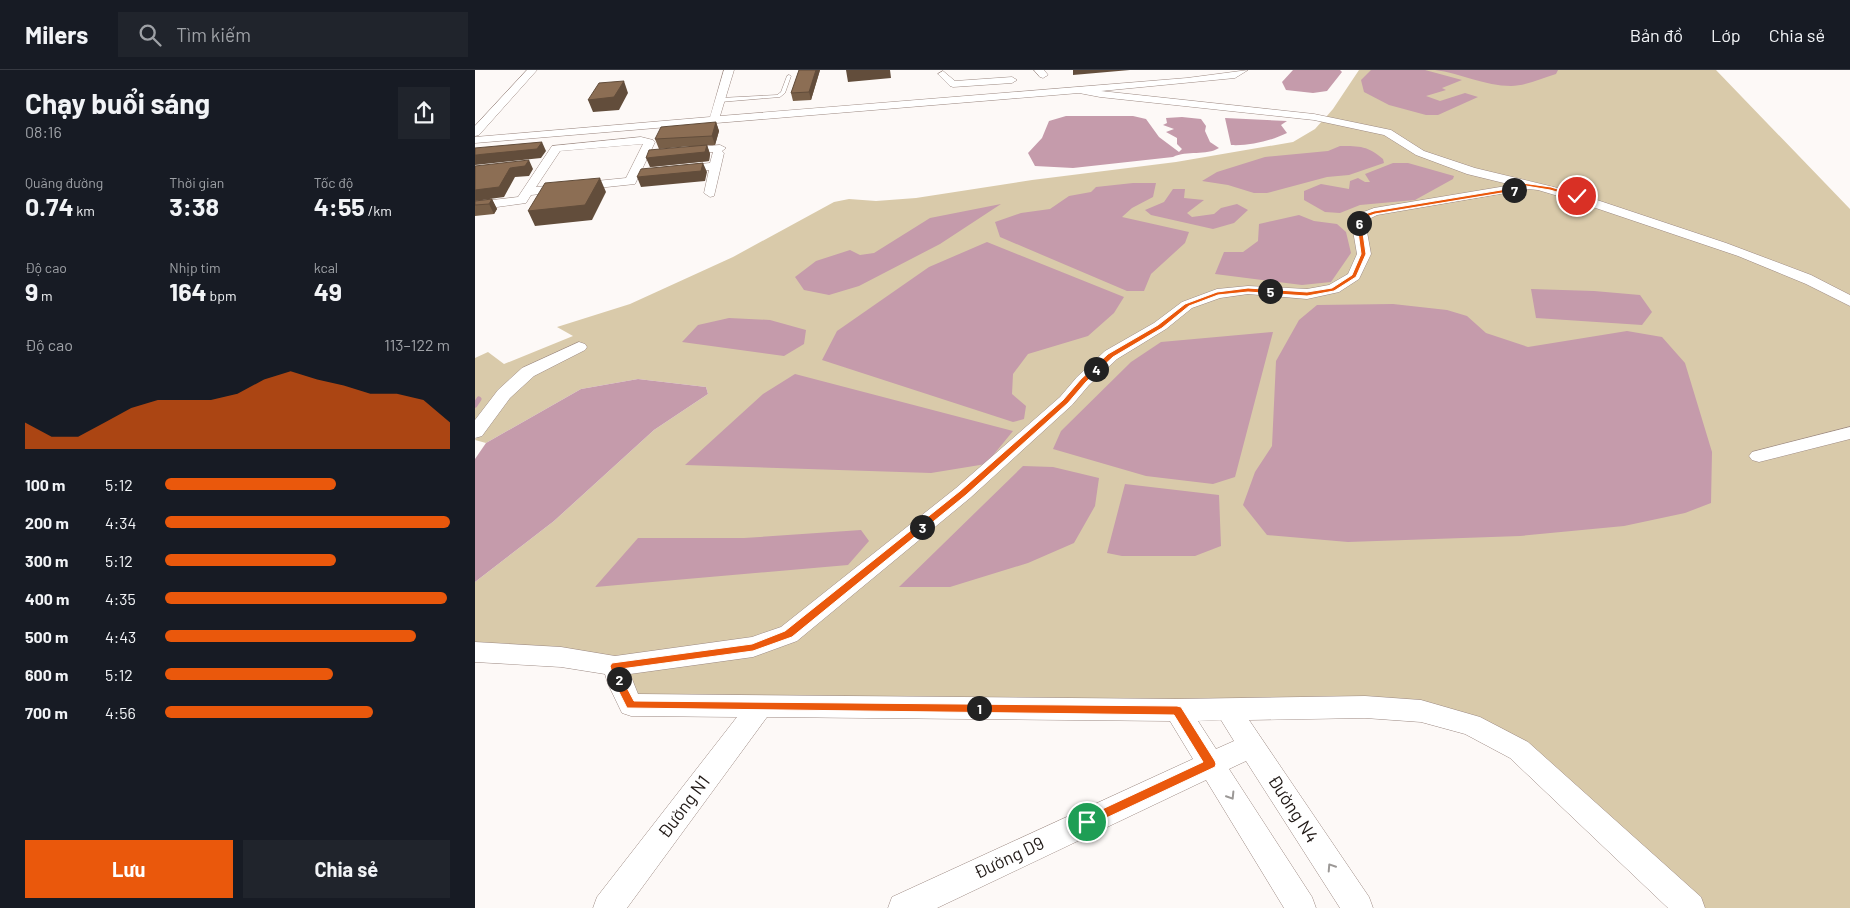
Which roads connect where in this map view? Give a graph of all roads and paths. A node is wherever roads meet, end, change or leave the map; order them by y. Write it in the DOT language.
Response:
graph roads {
  1 [pos="532,70"];
  2 [pos="729,70"];
  3 [pos="1243,70"];
  4 [pos="945,72"];
  5 [pos="789,76"];
  6 [pos="1012,80"];
  7 [pos="1079,90"];
  8 [pos="720,100"];
  9 [pos="714,120"];
  10 [pos="613,129"];
  11 [pos="475,133"];
  12 [pos="490,139"];
  13 [pos="475,140"];
  14 [pos="604,144"];
  15 [pos="672,152"];
  16 [pos="478,154"];
  17 [pos="547,163"];
  18 [pos="529,165"];
  19 [pos="716,166"];
  20 [pos="671,171"];
  21 [pos="1522,184"];
  22 [pos="529,192"];
  23 [pos="710,193"];
  24 [pos="475,206"];
  25 [pos="1850,301"];
  26 [pos="579,348"];
  27 [pos="475,432"];
  28 [pos="1850,433"];
  29 [pos="1759,456"];
  30 [pos="475,652"];
  31 [pos="615,666"];
  32 [pos="760,707"];
  33 [pos="1177,710"];
  34 [pos="1228,710"];
  35 [pos="1251,745"];
  36 [pos="1211,764"];
  37 [pos="608,908"];
  38 [pos="903,908"];
  39 [pos="1301,908"];
  40 [pos="1358,908"];
  41 [pos="1691,908"];
  1 -- 11 [label="street"];
  2 -- 8 [label="street"];
  3 -- 7 [label="street"];
  4 -- 6 [label="street"];
  5 -- 8 [label="lane"];
  7 -- 9 [label="street"];
  7 -- 21 [label="street"];
  8 -- 9 [label="street"];
  9 -- 10 [label="street"];
  10 -- 12 [label="street"];
  10 -- 14 [label="street"];
  12 -- 13 [label="street"];
  12 -- 16 [label="street"];
  14 -- 17 [label="street"];
  14 -- 22 [label="street"];
  15 -- 19 [label="street"];
  17 -- 18 [label="street"];
  17 -- 22 [label="street"];
  19 -- 20 [label="street"];
  19 -- 23 [label="street"];
  21 -- 25 [label="street"];
  21 -- 31 [label="street"];
  22 -- 24 [label="street"];
  26 -- 27 [label="street"];
  28 -- 29 [label="street"];
  30 -- 31 [label="street"];
  31 -- 32 [label="street"];
  32 -- 33 [label="street"];
  32 -- 37 [label="street, Đường N1"];
  33 -- 34 [label="street"];
  33 -- 36 [label="street"];
  34 -- 35 [label="street, Đường N4"];
  34 -- 41 [label="street"];
  35 -- 36 [label="street, Đường D9"];
  40 -- 35 [label="street, Đường N4, one-way"];
  36 -- 38 [label="street, Đường D9"];
  36 -- 39 [label="street, one-way"];
}
